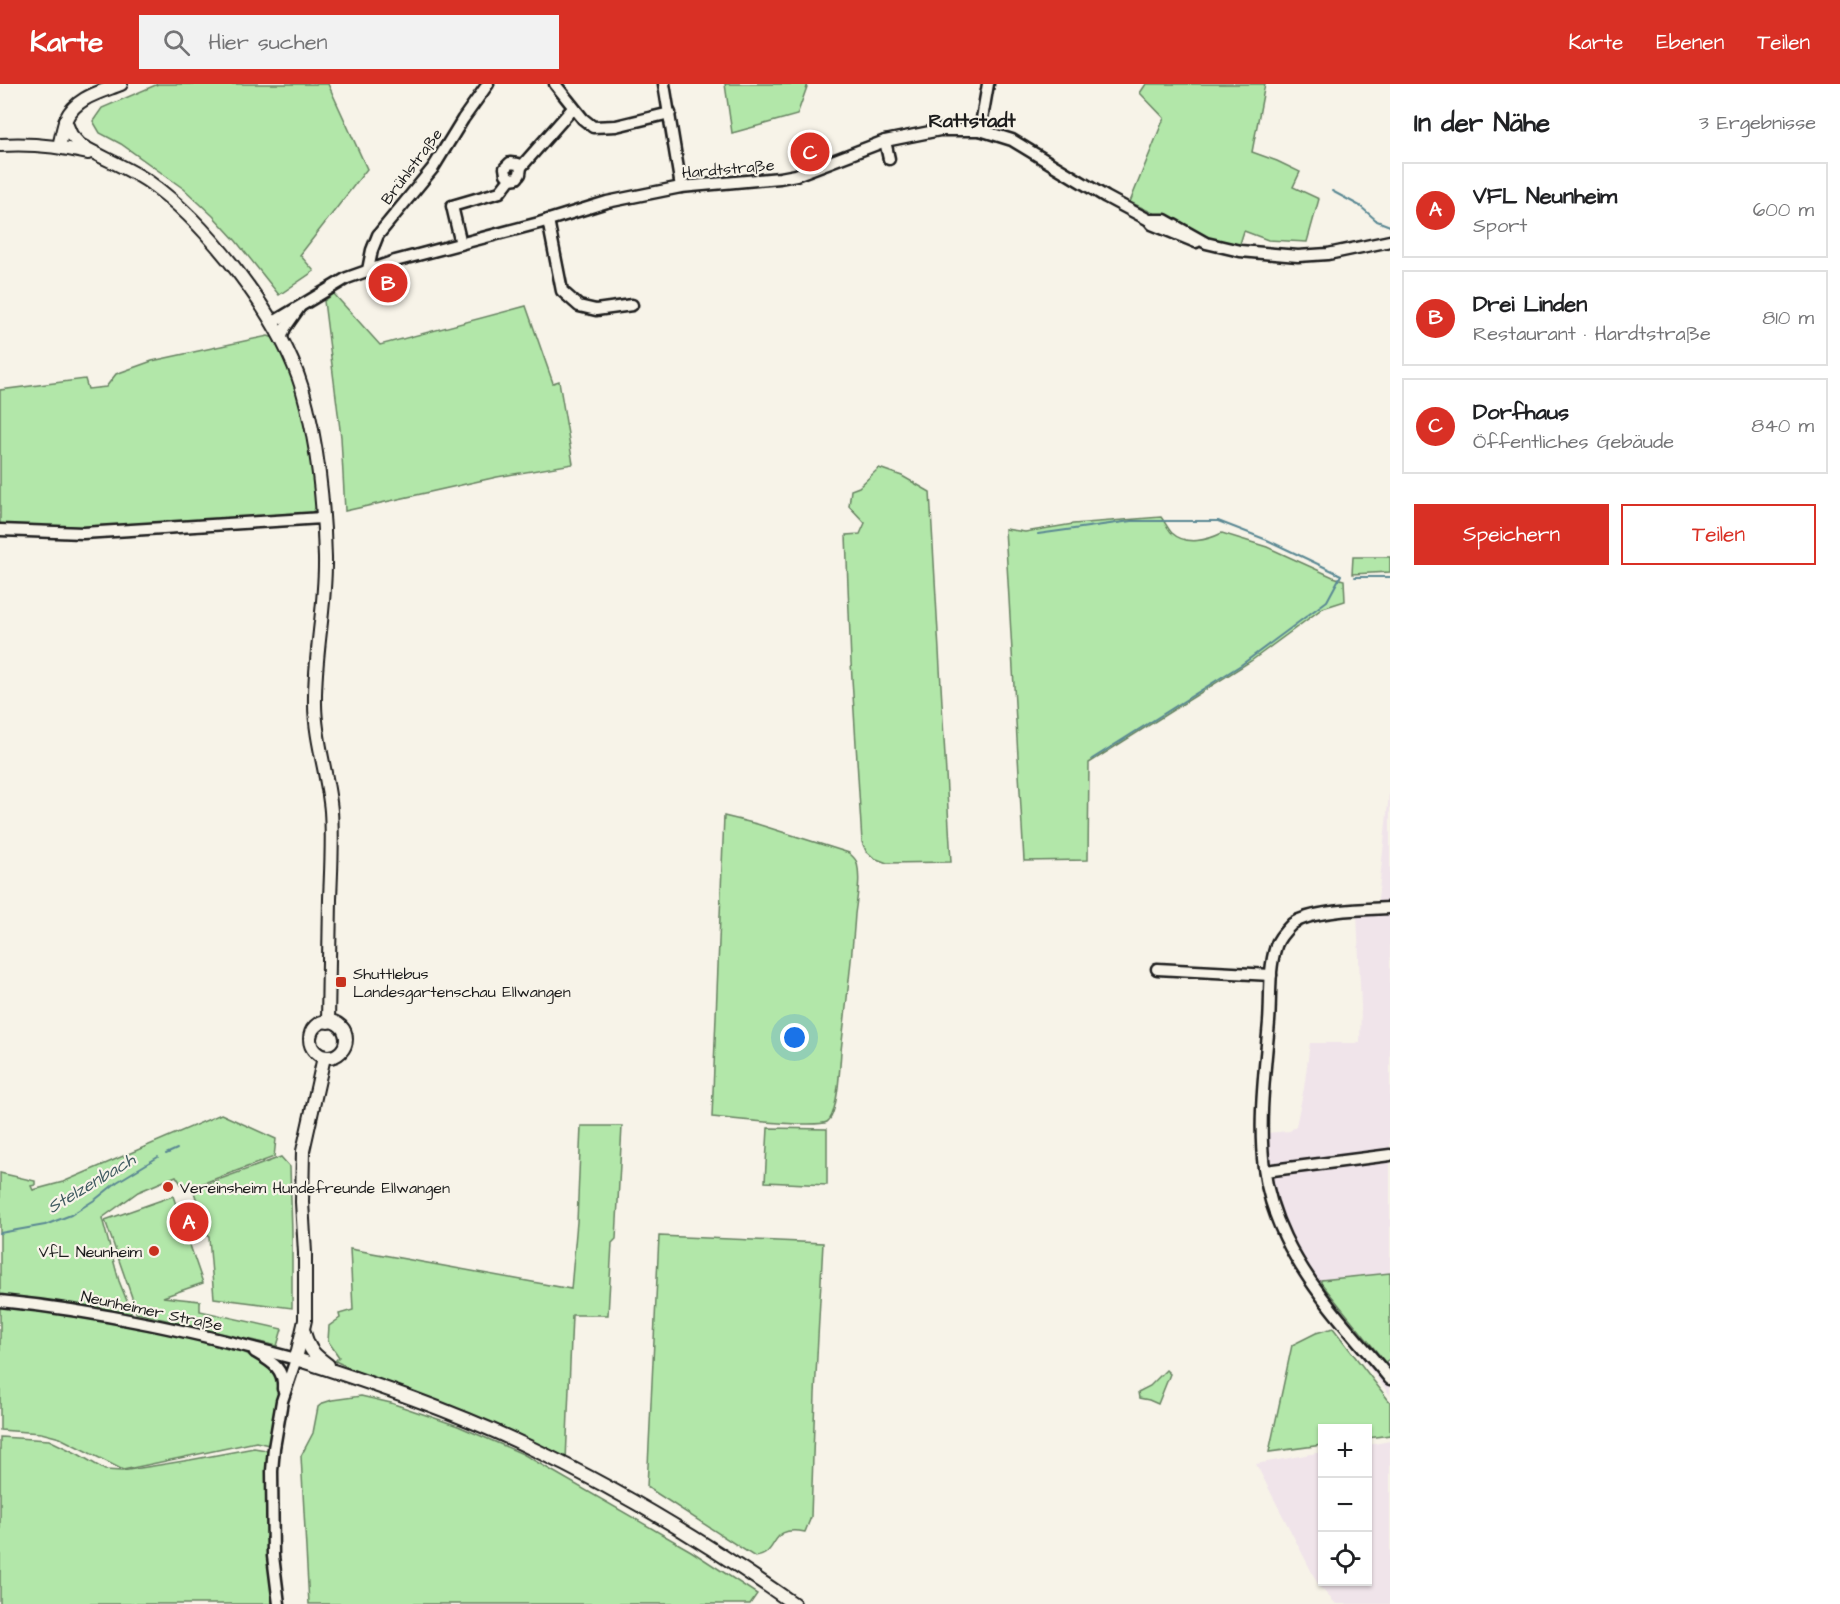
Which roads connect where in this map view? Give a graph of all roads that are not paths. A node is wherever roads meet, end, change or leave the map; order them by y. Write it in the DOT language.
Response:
graph roads {
  1 [pos="122,84"];
  2 [pos="488,84"];
  3 [pos="664,84"];
  4 [pos="988,84"];
  5 [pos="559,85"];
  6 [pos="573,108"];
  7 [pos="669,113"];
  8 [pos="65,121"];
  9 [pos="980,130"];
  10 [pos="885,141"];
  11 [pos="0,145"];
  12 [pos="58,147"];
  13 [pos="98,156"];
  14 [pos="889,159"];
  15 [pos="681,187"];
  16 [pos="548,220"];
  17 [pos="1389,242"];
  18 [pos="461,244"];
  19 [pos="368,270"];
  20 [pos="301,305"];
  21 [pos="632,305"];
  22 [pos="272,323"];
  23 [pos="281,339"];
  24 [pos="322,518"];
  25 [pos="0,530"];
  26 [pos="1390,908"];
  27 [pos="1157,969"];
  28 [pos="1271,975"];
  29 [pos="328,1022"];
  30 [pos="324,1057"];
  31 [pos="1390,1155"];
  32 [pos="1264,1171"];
  33 [pos="0,1301"];
  34 [pos="304,1329"];
  35 [pos="244,1346"];
  36 [pos="296,1359"];
  37 [pos="338,1373"];
  38 [pos="1390,1379"];
  39 [pos="282,1401"];
  40 [pos="279,1604"];
  41 [pos="794,1604"];
  1 -- 8 [label="main road"];
  2 -- 19 [label="street, Brühlstraße"];
  3 -- 7 [label="street"];
  4 -- 9 [label="street"];
  5 -- 6 [label="street"];
  6 -- 7 [label="street"];
  6 -- 18 [label="street"];
  7 -- 15 [label="street"];
  8 -- 12 [label="main road"];
  8 -- 13 [label="main road"];
  9 -- 10 [label="street, Hardtstraße"];
  9 -- 17 [label="street, Hardtstraße"];
  10 -- 14 [label="street"];
  10 -- 15 [label="street, Hardtstraße"];
  11 -- 12 [label="main road"];
  12 -- 13 [label="main road"];
  13 -- 22 [label="main road"];
  15 -- 16 [label="street, Hardtstraße"];
  16 -- 18 [label="street, Hardtstraße"];
  16 -- 21 [label="street"];
  18 -- 19 [label="street, Hardtstraße"];
  19 -- 20 [label="street, Hardtstraße"];
  20 -- 22 [label="street, Hardtstraße"];
  20 -- 23 [label="street"];
  22 -- 23 [label="main road"];
  23 -- 24 [label="main road"];
  24 -- 25 [label="street"];
  24 -- 29 [label="main road"];
  26 -- 28 [label="street"];
  27 -- 28 [label="street"];
  28 -- 32 [label="street"];
  29 -- 30 [label="main road"];
  29 -- 30 [label="main road"];
  30 -- 34 [label="main road"];
  31 -- 32 [label="street"];
  32 -- 38 [label="street"];
  33 -- 35 [label="street, Neunheimer Straße"];
  34 -- 36 [label="main road"];
  34 -- 37 [label="main road"];
  35 -- 36 [label="street, Neunheimer Straße"];
  35 -- 39 [label="street"];
  36 -- 37 [label="main road"];
  36 -- 39 [label="street"];
  37 -- 41 [label="main road"];
  39 -- 40 [label="street"];
}
